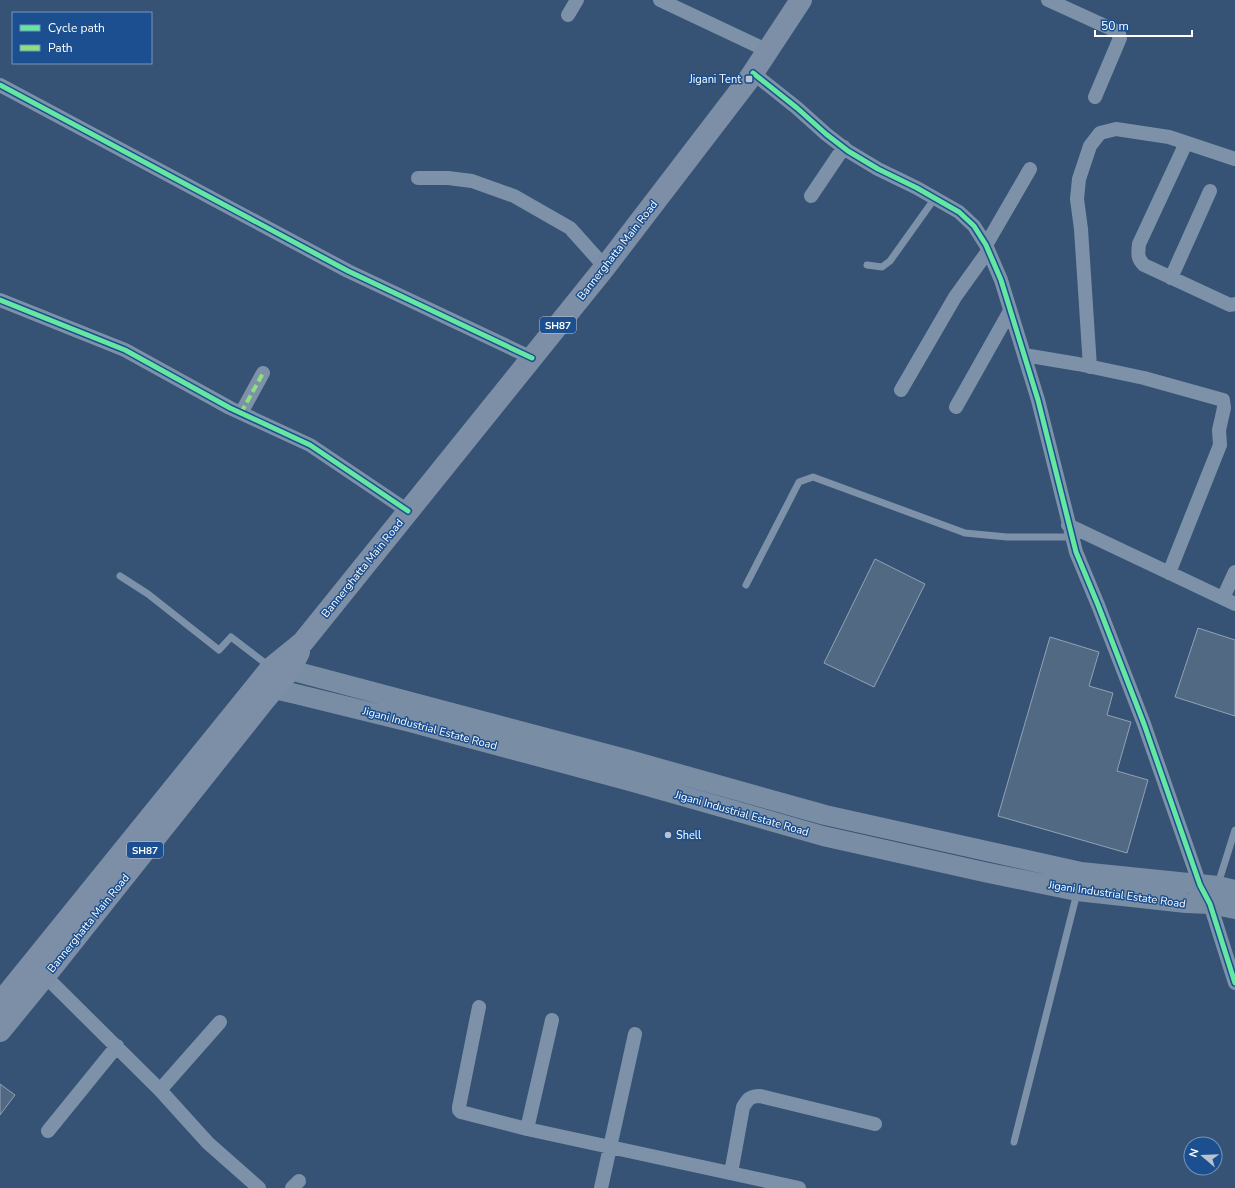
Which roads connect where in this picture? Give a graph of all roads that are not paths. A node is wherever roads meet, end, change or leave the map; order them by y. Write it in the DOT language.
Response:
graph roads {
  1 [pos="576,0"];
  2 [pos="660,0"];
  3 [pos="801,0"];
  4 [pos="1048,0"];
  5 [pos="568,15"];
  6 [pos="768,51"];
  7 [pos="753,73"];
  8 [pos="0,85"];
  9 [pos="1095,97"];
  10 [pos="1186,143"];
  11 [pos="844,147"];
  12 [pos="1235,159"];
  13 [pos="1030,169"];
  14 [pos="418,178"];
  15 [pos="1210,191"];
  16 [pos="811,196"];
  17 [pos="935,198"];
  18 [pos="987,248"];
  19 [pos="867,265"];
  20 [pos="605,267"];
  21 [pos="1171,278"];
  22 [pos="0,300"];
  23 [pos="1235,304"];
  24 [pos="1010,310"];
  25 [pos="1024,355"];
  26 [pos="532,358"];
  27 [pos="1090,367"];
  28 [pos="263,373"];
  29 [pos="901,390"];
  30 [pos="1229,403"];
  31 [pos="956,407"];
  32 [pos="241,413"];
  33 [pos="408,511"];
  34 [pos="1070,531"];
  35 [pos="1235,572"];
  36 [pos="1169,573"];
  37 [pos="120,576"];
  38 [pos="746,584"];
  39 [pos="1229,601"];
  40 [pos="281,669"];
  41 [pos="265,688"];
  42 [pos="1235,830"];
  43 [pos="1218,887"];
  44 [pos="1077,891"];
  45 [pos="1210,904"];
  46 [pos="1235,909"];
  47 [pos="38,970"];
  48 [pos="1235,983"];
  49 [pos="0,1003"];
  50 [pos="480,1006"];
  51 [pos="552,1020"];
  52 [pos="220,1022"];
  53 [pos="0,1030"];
  54 [pos="635,1034"];
  55 [pos="117,1046"];
  56 [pos="160,1090"];
  57 [pos="875,1124"];
  58 [pos="527,1129"];
  59 [pos="48,1131"];
  60 [pos="1014,1142"];
  61 [pos="610,1147"];
  62 [pos="731,1173"];
  63 [pos="259,1188"];
  64 [pos="601,1188"];
  65 [pos="799,1188"];
  1 -- 5 [label="street"];
  2 -- 6 [label="street"];
  3 -- 6 [label="main road, Bannerghatta Main Road / SH87"];
  4 -- 9 [label="street"];
  6 -- 7 [label="main road, Bannerghatta Main Road / SH87"];
  7 -- 11 [label="street"];
  7 -- 20 [label="main road, Bannerghatta Main Road / SH87"];
  8 -- 26 [label="street"];
  10 -- 12 [label="street"];
  10 -- 21 [label="street"];
  10 -- 27 [label="street"];
  11 -- 16 [label="street"];
  11 -- 17 [label="street"];
  13 -- 18 [label="street"];
  14 -- 20 [label="street"];
  15 -- 21 [label="street"];
  17 -- 18 [label="street"];
  17 -- 19 [label="lane"];
  18 -- 24 [label="street"];
  18 -- 29 [label="street"];
  20 -- 26 [label="main road, Bannerghatta Main Road / SH87"];
  21 -- 23 [label="street"];
  22 -- 32 [label="street"];
  24 -- 25 [label="street"];
  24 -- 31 [label="street"];
  25 -- 27 [label="street"];
  25 -- 34 [label="street"];
  26 -- 33 [label="main road, Bannerghatta Main Road / SH87"];
  27 -- 30 [label="street"];
  28 -- 32 [label="street"];
  30 -- 36 [label="street"];
  32 -- 33 [label="street"];
  33 -- 40 [label="main road, Bannerghatta Main Road / SH87"];
  34 -- 36 [label="street"];
  34 -- 38 [label="lane"];
  34 -- 43 [label="street"];
  35 -- 39 [label="street"];
  36 -- 39 [label="street"];
  37 -- 40 [label="lane"];
  40 -- 41 [label="main road, Bannerghatta Main Road / SH87"];
  40 -- 43 [label="main road, Jigani Industrial Estate Road"];
  41 -- 44 [label="main road, Jigani Industrial Estate Road"];
  41 -- 47 [label="main road, Bannerghatta Main Road / SH87"];
  42 -- 43 [label="lane"];
  43 -- 45 [label="street"];
  44 -- 45 [label="main road, Jigani Industrial Estate Road"];
  44 -- 60 [label="lane"];
  45 -- 46 [label="main road, Jigani Industrial Estate Road"];
  45 -- 48 [label="street"];
  47 -- 49 [label="main road, Bannerghatta Main Road / SH87"];
  47 -- 53 [label="main road, Bannerghatta Main Road / SH87"];
  47 -- 55 [label="street"];
  50 -- 58 [label="street"];
  51 -- 58 [label="street"];
  52 -- 56 [label="street"];
  54 -- 61 [label="street"];
  55 -- 56 [label="street"];
  55 -- 59 [label="street"];
  56 -- 63 [label="street"];
  57 -- 62 [label="street"];
  58 -- 61 [label="street"];
  61 -- 62 [label="street"];
  61 -- 64 [label="street"];
  62 -- 65 [label="street"];
}
